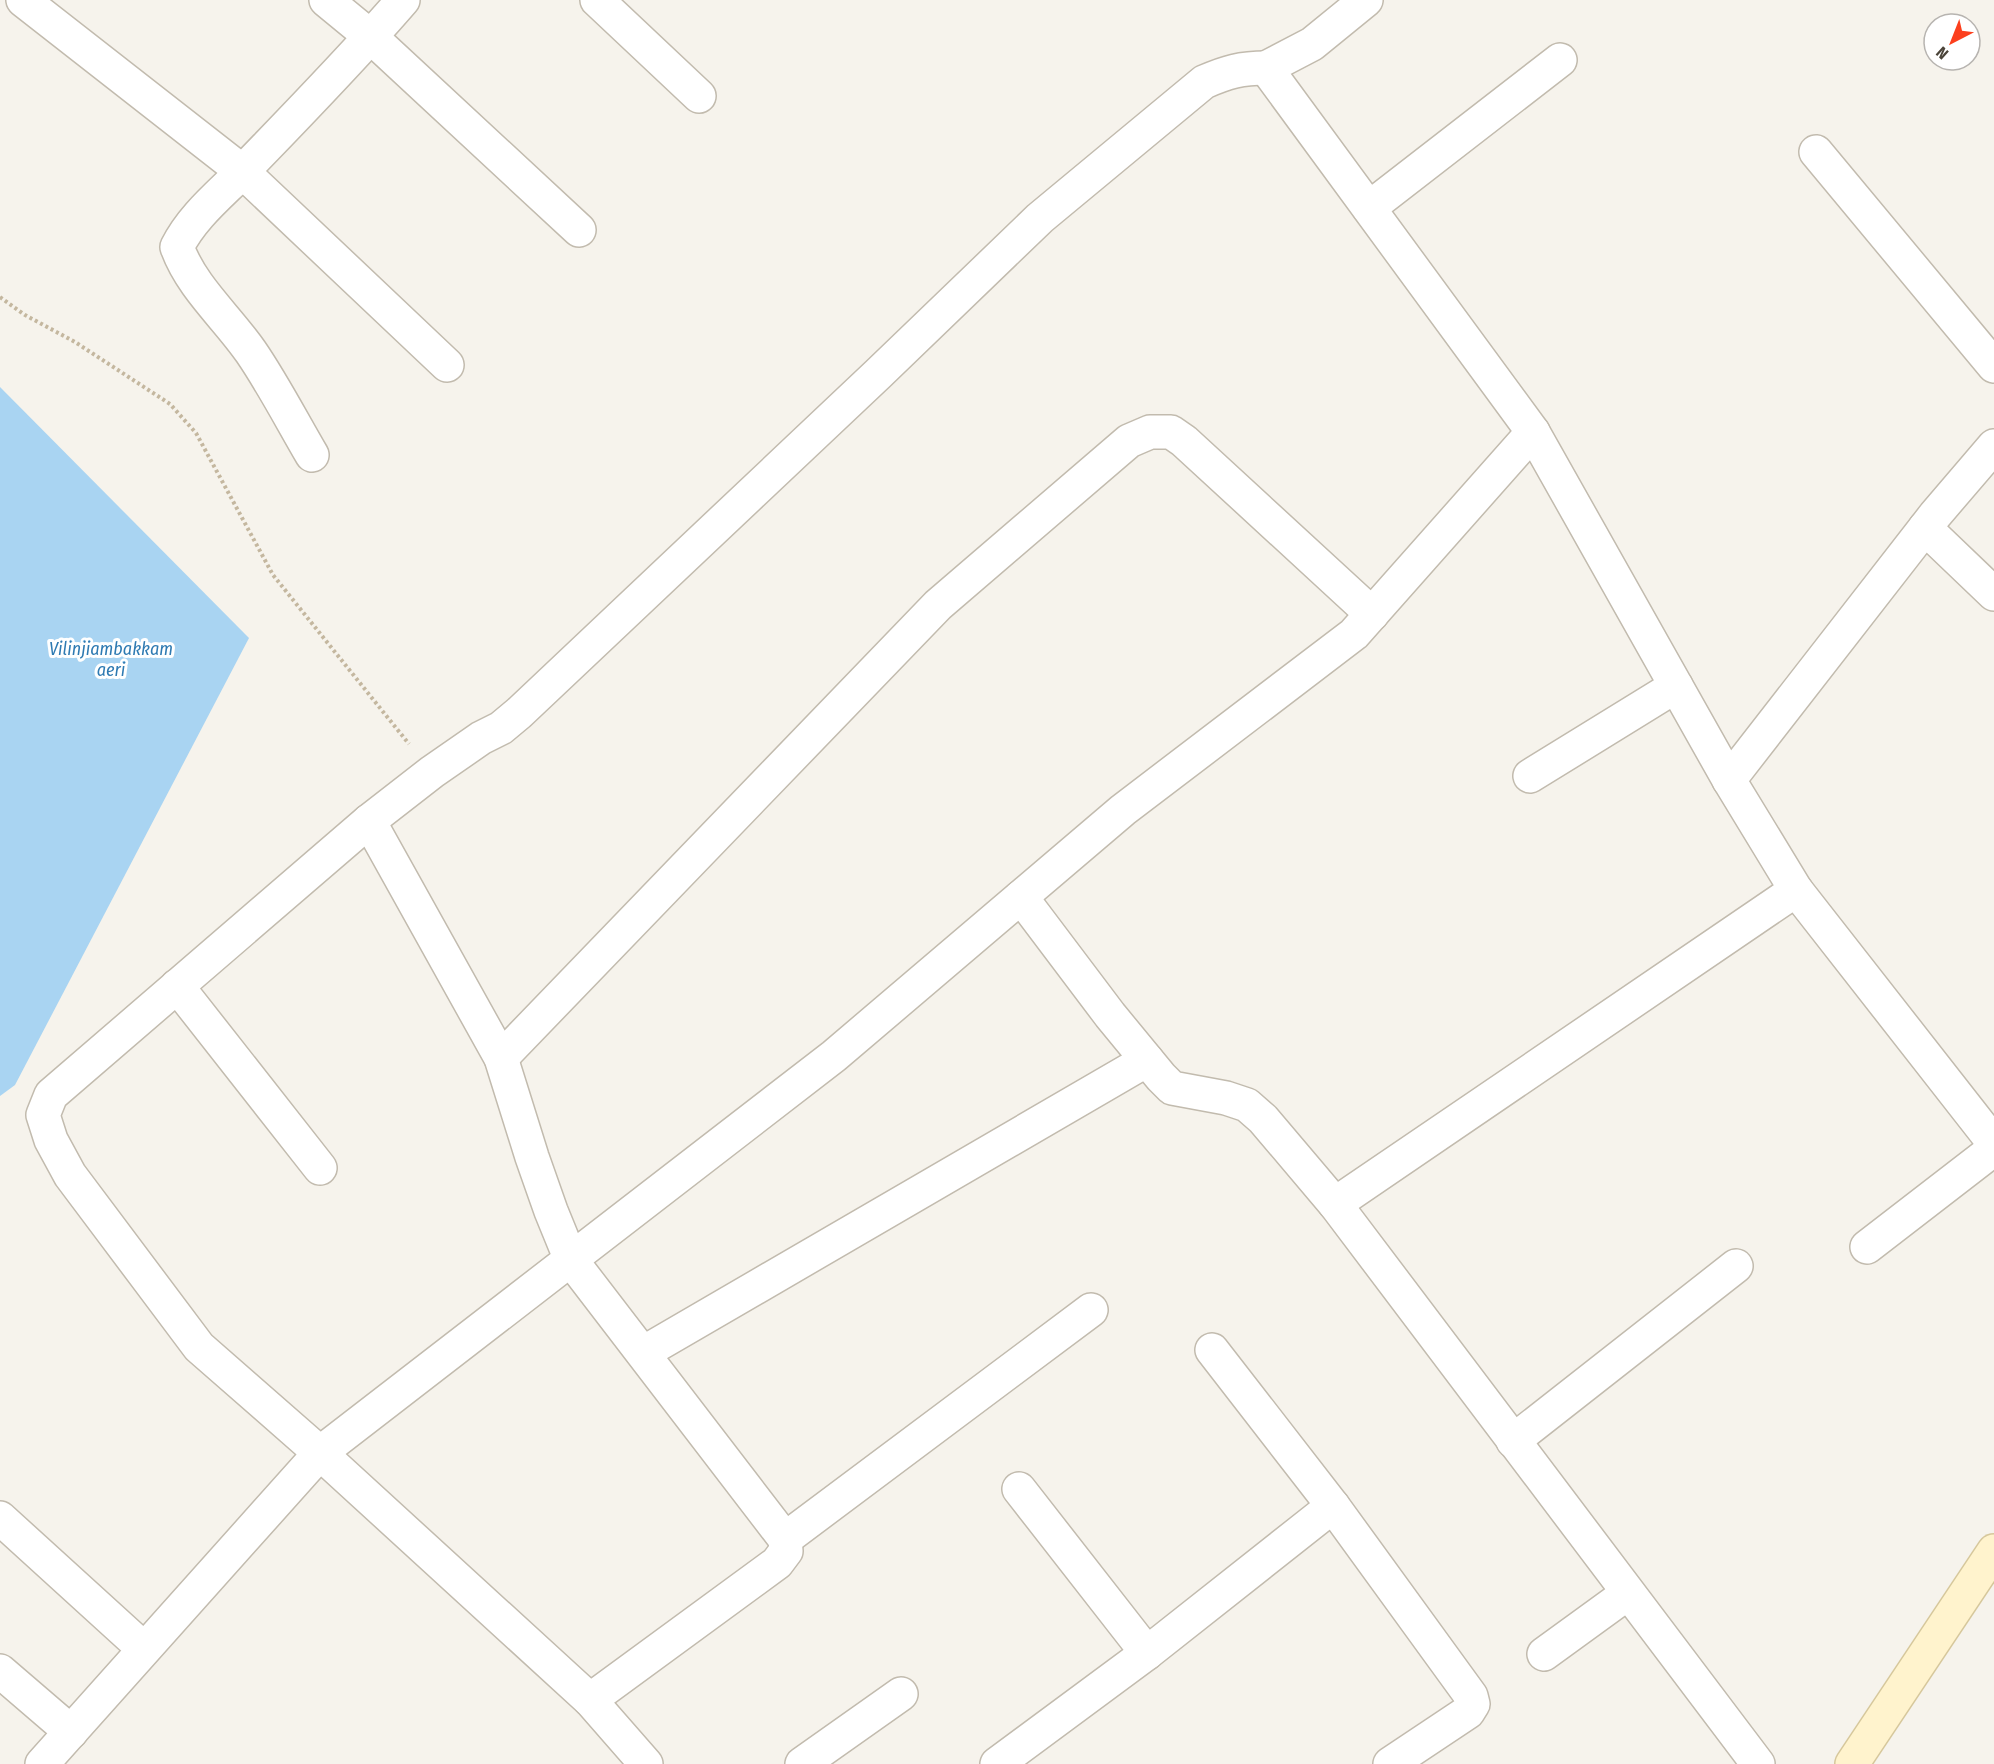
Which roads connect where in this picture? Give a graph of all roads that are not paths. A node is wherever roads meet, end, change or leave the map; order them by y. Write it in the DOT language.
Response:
graph roads {
  1 [pos="23,0"];
  2 [pos="326,0"];
  3 [pos="403,0"];
  4 [pos="597,0"];
  5 [pos="1365,0"];
  6 [pos="371,37"];
  7 [pos="1560,60"];
  8 [pos="1266,68"];
  9 [pos="699,96"];
  10 [pos="1816,152"];
  11 [pos="243,172"];
  12 [pos="1369,208"];
  13 [pos="579,230"];
  14 [pos="447,365"];
  15 [pos="1994,366"];
  16 [pos="1533,432"];
  17 [pos="1994,446"];
  18 [pos="312,455"];
  19 [pos="1924,528"];
  20 [pos="1994,594"];
  21 [pos="1372,614"];
  22 [pos="1676,686"];
  23 [pos="1530,776"];
  24 [pos="1729,780"];
  25 [pos="369,822"];
  26 [pos="1796,890"];
  27 [pos="1021,897"];
  28 [pos="177,987"];
  29 [pos="501,1058"];
  30 [pos="1147,1060"];
  31 [pos="1994,1143"];
  32 [pos="1994,1149"];
  33 [pos="320,1168"];
  34 [pos="1335,1204"];
  35 [pos="1867,1247"];
  36 [pos="571,1260"];
  37 [pos="1736,1266"];
  38 [pos="1091,1310"];
  39 [pos="1212,1350"];
  40 [pos="643,1353"];
  41 [pos="1513,1441"];
  42 [pos="320,1453"];
  43 [pos="1019,1489"];
  44 [pos="1333,1506"];
  45 [pos="0,1518"];
  46 [pos="785,1539"];
  47 [pos="1994,1551"];
  48 [pos="1628,1593"];
  49 [pos="144,1649"];
  50 [pos="1147,1653"];
  51 [pos="1544,1654"];
  52 [pos="0,1671"];
  53 [pos="901,1694"];
  54 [pos="590,1700"];
  55 [pos="71,1732"];
  56 [pos="42,1764"];
  57 [pos="646,1764"];
  58 [pos="802,1764"];
  59 [pos="997,1764"];
  60 [pos="1390,1764"];
  61 [pos="1758,1764"];
  62 [pos="1852,1764"];
  1 -- 11 [label="street"];
  2 -- 6 [label="street"];
  3 -- 6 [label="street"];
  4 -- 9 [label="street"];
  5 -- 8 [label="street"];
  6 -- 11 [label="street"];
  6 -- 13 [label="street"];
  7 -- 12 [label="street"];
  8 -- 12 [label="street"];
  8 -- 25 [label="street"];
  10 -- 15 [label="street"];
  11 -- 14 [label="street"];
  11 -- 18 [label="street"];
  12 -- 16 [label="street"];
  16 -- 21 [label="street"];
  16 -- 22 [label="street"];
  17 -- 19 [label="street"];
  19 -- 20 [label="street"];
  19 -- 24 [label="street"];
  21 -- 27 [label="street"];
  21 -- 29 [label="street"];
  22 -- 23 [label="street"];
  22 -- 24 [label="street"];
  24 -- 26 [label="street"];
  25 -- 28 [label="street"];
  25 -- 29 [label="street"];
  26 -- 31 [label="street"];
  26 -- 34 [label="street"];
  27 -- 30 [label="street"];
  27 -- 36 [label="street"];
  28 -- 33 [label="street"];
  28 -- 42 [label="street"];
  29 -- 36 [label="street"];
  30 -- 34 [label="street"];
  30 -- 40 [label="street"];
  32 -- 35 [label="street"];
  34 -- 41 [label="street"];
  36 -- 40 [label="street"];
  36 -- 42 [label="street"];
  37 -- 41 [label="street"];
  38 -- 46 [label="street"];
  39 -- 44 [label="street"];
  40 -- 46 [label="street"];
  41 -- 48 [label="street"];
  42 -- 49 [label="street"];
  42 -- 54 [label="street"];
  43 -- 50 [label="street"];
  44 -- 50 [label="street"];
  44 -- 60 [label="street"];
  45 -- 49 [label="street"];
  46 -- 54 [label="street"];
  47 -- 62 [label="street"];
  48 -- 51 [label="street"];
  48 -- 61 [label="street"];
  49 -- 55 [label="street"];
  50 -- 59 [label="street"];
  52 -- 55 [label="street"];
  53 -- 58 [label="street"];
  54 -- 57 [label="street"];
  55 -- 56 [label="street"];
}
